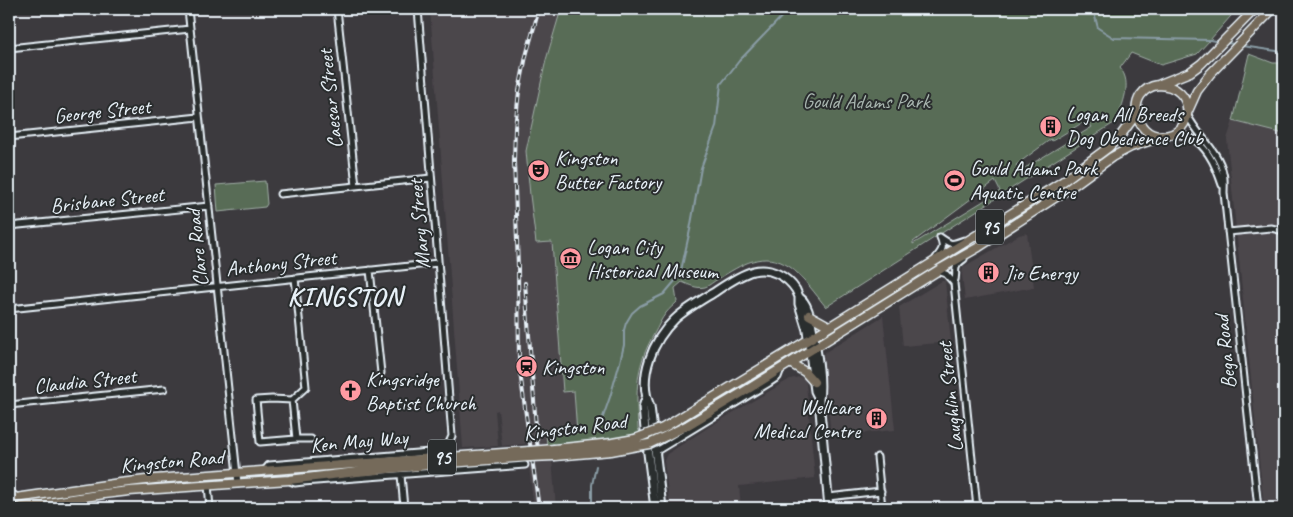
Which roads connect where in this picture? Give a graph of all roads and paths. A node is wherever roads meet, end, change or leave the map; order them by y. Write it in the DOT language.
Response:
graph roads {
  1 [pos="188,9"];
  2 [pos="337,9"];
  3 [pos="418,9"];
  4 [pos="1254,9"];
  5 [pos="1273,9"];
  6 [pos="190,29"];
  7 [pos="9,48"];
  8 [pos="1158,85"];
  9 [pos="1136,111"];
  10 [pos="1188,114"];
  11 [pos="200,117"];
  12 [pos="1174,134"];
  13 [pos="9,137"];
  14 [pos="1161,137"];
  15 [pos="431,178"];
  16 [pos="356,186"];
  17 [pos="1224,193"];
  18 [pos="280,194"];
  19 [pos="209,206"];
  20 [pos="9,226"];
  21 [pos="1284,231"];
  22 [pos="1228,232"];
  23 [pos="979,234"];
  24 [pos="976,248"];
  25 [pos="932,262"];
  26 [pos="438,263"];
  27 [pos="370,270"];
  28 [pos="937,271"];
  29 [pos="295,278"];
  30 [pos="954,283"];
  31 [pos="217,286"];
  32 [pos="799,297"];
  33 [pos="9,309"];
  34 [pos="809,315"];
  35 [pos="830,326"];
  36 [pos="811,338"];
  37 [pos="813,349"];
  38 [pos="790,363"];
  39 [pos="781,368"];
  40 [pos="381,373"];
  41 [pos="814,382"];
  42 [pos="164,389"];
  43 [pos="646,398"];
  44 [pos="292,400"];
  45 [pos="819,400"];
  46 [pos="9,406"];
  47 [pos="452,436"];
  48 [pos="296,439"];
  49 [pos="311,439"];
  50 [pos="636,442"];
  51 [pos="655,452"];
  52 [pos="529,454"];
  53 [pos="877,457"];
  54 [pos="524,465"];
  55 [pos="264,471"];
  56 [pos="237,473"];
  57 [pos="401,475"];
  58 [pos="185,477"];
  59 [pos="289,480"];
  60 [pos="238,484"];
  61 [pos="208,485"];
  62 [pos="9,488"];
  63 [pos="881,491"];
  64 [pos="828,497"];
  65 [pos="19,498"];
  66 [pos="9,499"];
  67 [pos="16,508"];
  68 [pos="210,508"];
  69 [pos="404,508"];
  70 [pos="655,508"];
  71 [pos="662,508"];
  72 [pos="829,508"];
  73 [pos="882,508"];
  74 [pos="977,508"];
  75 [pos="1258,508"];
  1 -- 6 [label="street, Clare Road"];
  2 -- 16 [label="street, Caesar Street"];
  3 -- 15 [label="street, Mary Street"];
  4 -- 8 [label="main road, 95"];
  5 -- 10 [label="main road"];
  6 -- 7 [label="street"];
  6 -- 11 [label="street, Clare Road"];
  8 -- 9 [label="main road, 95"];
  8 -- 10 [label="main road"];
  9 -- 14 [label="main road"];
  9 -- 23 [label="main road, Kingston Road / 95"];
  10 -- 12 [label="main road"];
  10 -- 17 [label="street, Bega Road"];
  11 -- 13 [label="street, George Street"];
  11 -- 19 [label="street, Clare Road"];
  12 -- 14 [label="main road, 95"];
  12 -- 17 [label="street, Bega Road"];
  14 -- 24 [label="main road, Kingston Road / 95"];
  15 -- 16 [label="street"];
  15 -- 26 [label="street, Mary Street"];
  16 -- 18 [label="street"];
  17 -- 22 [label="street, Bega Road"];
  19 -- 20 [label="street, Brisbane Street"];
  19 -- 31 [label="street, Clare Road"];
  21 -- 22 [label="street"];
  22 -- 75 [label="street, Bega Road"];
  23 -- 25 [label="main road, Kingston Road / 95"];
  23 -- 25 [label="street"];
  24 -- 28 [label="main road, Kingston Road / 95"];
  24 -- 30 [label="street, Laughlin Street"];
  25 -- 35 [label="main road, Kingston Road / 95"];
  26 -- 27 [label="street, Anthony Street"];
  26 -- 47 [label="street, Mary Street"];
  27 -- 29 [label="street, Anthony Street"];
  27 -- 40 [label="street"];
  28 -- 30 [label="street"];
  28 -- 37 [label="main road, Kingston Road / 95"];
  29 -- 31 [label="street, Anthony Street"];
  29 -- 44 [label="street"];
  30 -- 74 [label="street, Laughlin Street"];
  31 -- 33 [label="street, Anthony Street"];
  31 -- 56 [label="street, Clare Road"];
  32 -- 34 [label="street"];
  32 -- 36 [label="street"];
  32 -- 43 [label="street"];
  34 -- 35 [label="main road"];
  34 -- 36 [label="street"];
  35 -- 36 [label="main road, Kingston Road / 95"];
  36 -- 37 [label="street"];
  36 -- 50 [label="main road, Kingston Road / 95, bridge"];
  37 -- 38 [label="main road, Kingston Road / 95"];
  37 -- 41 [label="street"];
  37 -- 45 [label="street"];
  38 -- 39 [label="main road, Kingston Road / 95"];
  38 -- 41 [label="main road"];
  39 -- 50 [label="main road, Kingston Road / 95, bridge"];
  39 -- 51 [label="street, Kingston Road"];
  41 -- 45 [label="street"];
  42 -- 46 [label="street, Claudia Street"];
  43 -- 51 [label="street"];
  43 -- 70 [label="street"];
  44 -- 48 [label="street"];
  44 -- 48 [label="street"];
  45 -- 64 [label="street"];
  47 -- 55 [label="street, Ken May Way"];
  48 -- 49 [label="street"];
  50 -- 52 [label="main road, Kingston Road / 95, bridge"];
  51 -- 71 [label="street"];
  52 -- 55 [label="main road, Kingston Road / 95"];
  52 -- 59 [label="main road, Kingston Road / 95"];
  53 -- 63 [label="street"];
  54 -- 57 [label="street, Kingston Road"];
  55 -- 56 [label="main road, Kingston Road / 95"];
  56 -- 58 [label="main road, Kingston Road / 95"];
  56 -- 60 [label="street, Clare Road"];
  57 -- 59 [label="street, Kingston Road"];
  57 -- 69 [label="street"];
  58 -- 61 [label="main road"];
  58 -- 65 [label="main road, Kingston Road / 95"];
  59 -- 60 [label="main road, Kingston Road / 95"];
  60 -- 61 [label="main road, Kingston Road / 95"];
  61 -- 67 [label="main road, Kingston Road / 95"];
  61 -- 68 [label="street"];
  62 -- 65 [label="street"];
  63 -- 64 [label="street"];
  63 -- 73 [label="street"];
  64 -- 72 [label="street"];
  65 -- 66 [label="main road, Kingston Road / 95"];
}
